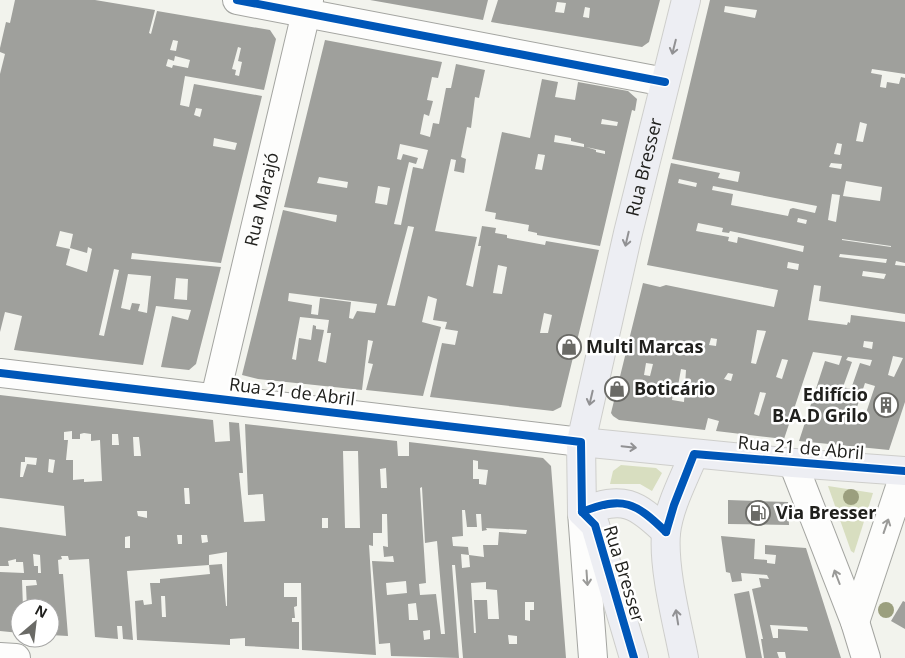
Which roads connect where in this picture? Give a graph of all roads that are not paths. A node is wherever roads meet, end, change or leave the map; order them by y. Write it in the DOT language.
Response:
graph roads {
  1 [pos="236,0"];
  2 [pos="686,0"];
  3 [pos="307,6"];
  4 [pos="665,82"];
  5 [pos="0,373"];
  6 [pos="215,398"];
  7 [pos="580,442"];
  8 [pos="694,454"];
  9 [pos="793,463"];
  10 [pos="905,472"];
  11 [pos="582,512"];
  12 [pos="666,532"];
  13 [pos="855,622"];
  14 [pos="0,657"];
  15 [pos="16,658"];
  16 [pos="593,658"];
  17 [pos="634,658"];
  18 [pos="684,658"];
  19 [pos="866,658"];
  1 -- 3 [label="street"];
  2 -- 4 [label="main road, Rua Bresser, one-way"];
  3 -- 4 [label="street"];
  3 -- 6 [label="street, Rua Marajó"];
  4 -- 7 [label="main road, Rua Bresser, one-way"];
  5 -- 6 [label="street, Rua 21 de Abril"];
  6 -- 7 [label="street, Rua 21 de Abril"];
  7 -- 8 [label="main road, Rua 21 de Abril, one-way"];
  7 -- 11 [label="main road, Rua Bresser"];
  8 -- 9 [label="main road, Rua 21 de Abril"];
  8 -- 12 [label="main road"];
  9 -- 10 [label="main road, Rua 21 de Abril"];
  13 -- 9 [label="street, one-way"];
  13 -- 10 [label="street, one-way"];
  11 -- 12 [label="main road"];
  11 -- 16 [label="street, Rua Bresser, one-way"];
  11 -- 17 [label="main road, Rua Bresser"];
  18 -- 12 [label="main road, one-way"];
  13 -- 19 [label="street"];
  14 -- 15 [label="street"];
}
